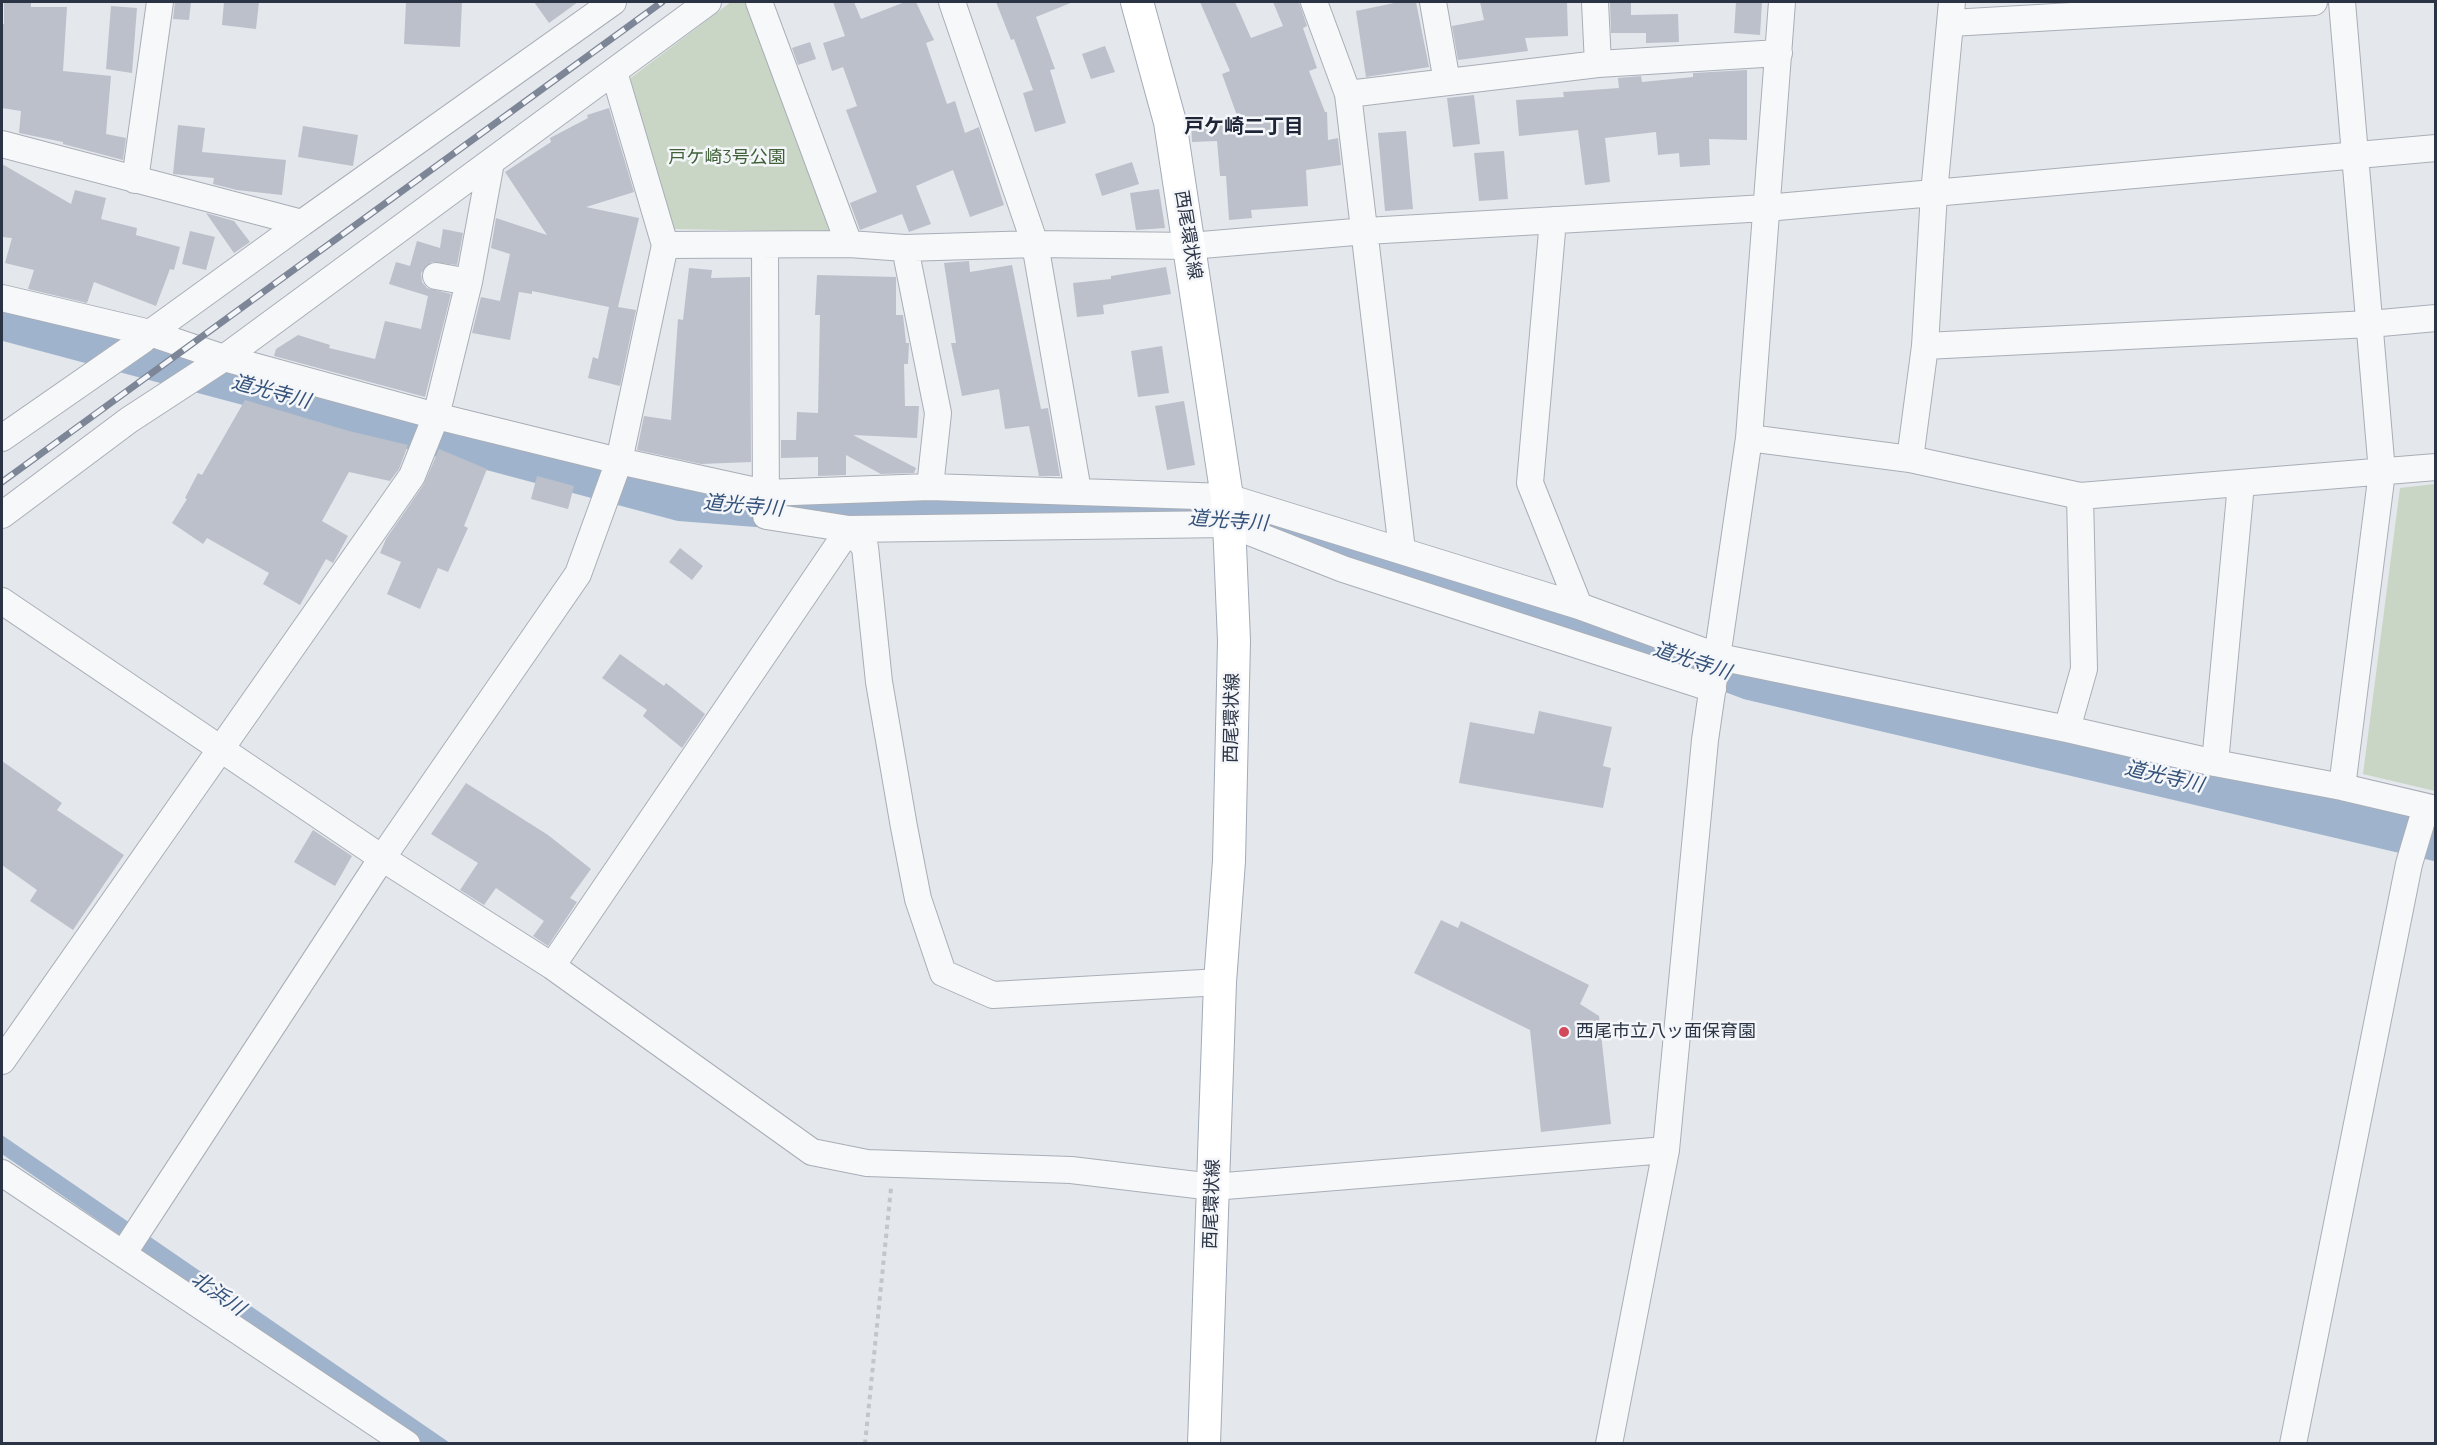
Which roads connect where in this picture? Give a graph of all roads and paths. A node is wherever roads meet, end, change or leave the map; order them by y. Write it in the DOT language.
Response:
graph roads {
  1 [pos="160,2"];
  2 [pos="612,2"];
  3 [pos="708,2"];
  4 [pos="759,2"];
  5 [pos="952,2"];
  6 [pos="1137,2"];
  7 [pos="1314,2"];
  8 [pos="1433,2"];
  9 [pos="1595,2"];
  10 [pos="1782,2"];
  11 [pos="2314,2"];
  12 [pos="2342,2"];
  13 [pos="1951,12"];
  14 [pos="1779,52"];
  15 [pos="1598,64"];
  16 [pos="614,72"];
  17 [pos="1448,82"];
  18 [pos="1348,94"];
  19 [pos="2,144"];
  20 [pos="2436,148"];
  21 [pos="2355,156"];
  22 [pos="491,162"];
  23 [pos="135,180"];
  24 [pos="1934,193"];
  25 [pos="1766,208"];
  26 [pos="1552,220"];
  27 [pos="302,223"];
  28 [pos="1366,231"];
  29 [pos="1035,243"];
  30 [pos="849,244"];
  31 [pos="666,245"];
  32 [pos="765,245"];
  33 [pos="1190,246"];
  34 [pos="905,248"];
  35 [pos="436,276"];
  36 [pos="469,282"];
  37 [pos="2,298"];
  38 [pos="2436,318"];
  39 [pos="2370,324"];
  40 [pos="147,337"];
  41 [pos="1925,346"];
  42 [pos="224,358"];
  43 [pos="436,417"];
  44 [pos="2,438"];
  45 [pos="1749,438"];
  46 [pos="1910,459"];
  47 [pos="618,462"];
  48 [pos="2436,467"];
  49 [pos="2382,472"];
  50 [pos="2241,484"];
  51 [pos="930,487"];
  52 [pos="1078,491"];
  53 [pos="2080,496"];
  54 [pos="765,502"];
  55 [pos="1228,510"];
  56 [pos="2,515"];
  57 [pos="849,529"];
  58 [pos="1402,550"];
  59 [pos="2,601"];
  60 [pos="1579,606"];
  61 [pos="1719,658"];
  62 [pos="1714,688"];
  63 [pos="2067,729"];
  64 [pos="219,750"];
  65 [pos="2215,763"];
  66 [pos="2342,787"];
  67 [pos="2429,808"];
  68 [pos="382,858"];
  69 [pos="552,966"];
  70 [pos="1220,982"];
  71 [pos="2,1061"];
  72 [pos="1666,1150"];
  73 [pos="893,1164"];
  74 [pos="2,1173"];
  75 [pos="1213,1187"];
  76 [pos="131,1242"];
  77 [pos="407,1443"];
  78 [pos="865,1443"];
  79 [pos="1204,1443"];
  80 [pos="1609,1443"];
  81 [pos="2293,1443"];
  1 -- 23 [label="street"];
  2 -- 27 [label="street"];
  3 -- 16 [label="street"];
  4 -- 30 [label="street"];
  5 -- 29 [label="street"];
  6 -- 33 [label="main road, 西尾環状線"];
  7 -- 18 [label="street"];
  8 -- 17 [label="street"];
  9 -- 15 [label="street"];
  10 -- 14 [label="street"];
  11 -- 13 [label="street"];
  12 -- 21 [label="street"];
  13 -- 24 [label="street"];
  14 -- 15 [label="street"];
  14 -- 25 [label="street"];
  15 -- 17 [label="street"];
  16 -- 22 [label="street"];
  16 -- 31 [label="street"];
  17 -- 18 [label="street"];
  18 -- 28 [label="street"];
  19 -- 23 [label="street"];
  20 -- 21 [label="street"];
  21 -- 24 [label="street"];
  21 -- 39 [label="street"];
  22 -- 36 [label="street"];
  22 -- 42 [label="street"];
  23 -- 27 [label="street"];
  24 -- 25 [label="street"];
  24 -- 41 [label="street"];
  25 -- 26 [label="street"];
  25 -- 45 [label="street"];
  26 -- 28 [label="street"];
  26 -- 60 [label="street"];
  27 -- 40 [label="street"];
  28 -- 33 [label="street"];
  28 -- 58 [label="street"];
  29 -- 33 [label="street"];
  29 -- 34 [label="street"];
  29 -- 52 [label="street"];
  30 -- 32 [label="street"];
  30 -- 34 [label="street"];
  31 -- 32 [label="street"];
  31 -- 47 [label="street"];
  32 -- 54 [label="street"];
  33 -- 55 [label="main road, 西尾環状線"];
  34 -- 51 [label="street"];
  35 -- 36 [label="street"];
  36 -- 43 [label="street"];
  37 -- 40 [label="street"];
  38 -- 39 [label="street"];
  39 -- 41 [label="street"];
  39 -- 49 [label="street"];
  40 -- 42 [label="street"];
  40 -- 44 [label="street"];
  41 -- 46 [label="street"];
  42 -- 43 [label="street"];
  42 -- 56 [label="street"];
  43 -- 47 [label="street"];
  43 -- 64 [label="street"];
  45 -- 46 [label="street"];
  45 -- 61 [label="street"];
  46 -- 53 [label="street"];
  47 -- 54 [label="street"];
  47 -- 68 [label="street"];
  48 -- 49 [label="street"];
  49 -- 50 [label="street"];
  49 -- 66 [label="street"];
  50 -- 53 [label="street"];
  50 -- 65 [label="street"];
  51 -- 52 [label="street"];
  51 -- 54 [label="street"];
  52 -- 55 [label="street"];
  53 -- 63 [label="street"];
  54 -- 57 [label="street"];
  55 -- 57 [label="street"];
  55 -- 58 [label="street"];
  55 -- 62 [label="street"];
  55 -- 70 [label="main road, 西尾環状線"];
  57 -- 69 [label="street"];
  57 -- 70 [label="street"];
  58 -- 60 [label="street"];
  59 -- 64 [label="street"];
  60 -- 61 [label="street"];
  61 -- 62 [label="street"];
  61 -- 63 [label="street"];
  62 -- 72 [label="street"];
  63 -- 65 [label="street"];
  64 -- 68 [label="street"];
  64 -- 71 [label="street"];
  65 -- 66 [label="street"];
  66 -- 67 [label="street"];
  67 -- 81 [label="street"];
  68 -- 69 [label="street"];
  68 -- 76 [label="street"];
  69 -- 73 [label="street"];
  70 -- 75 [label="main road, 西尾環状線"];
  72 -- 75 [label="street"];
  72 -- 80 [label="street"];
  73 -- 75 [label="street"];
  73 -- 78 [label="path"];
  74 -- 76 [label="street"];
  75 -- 79 [label="main road, 西尾環状線"];
  76 -- 77 [label="street"];
}
